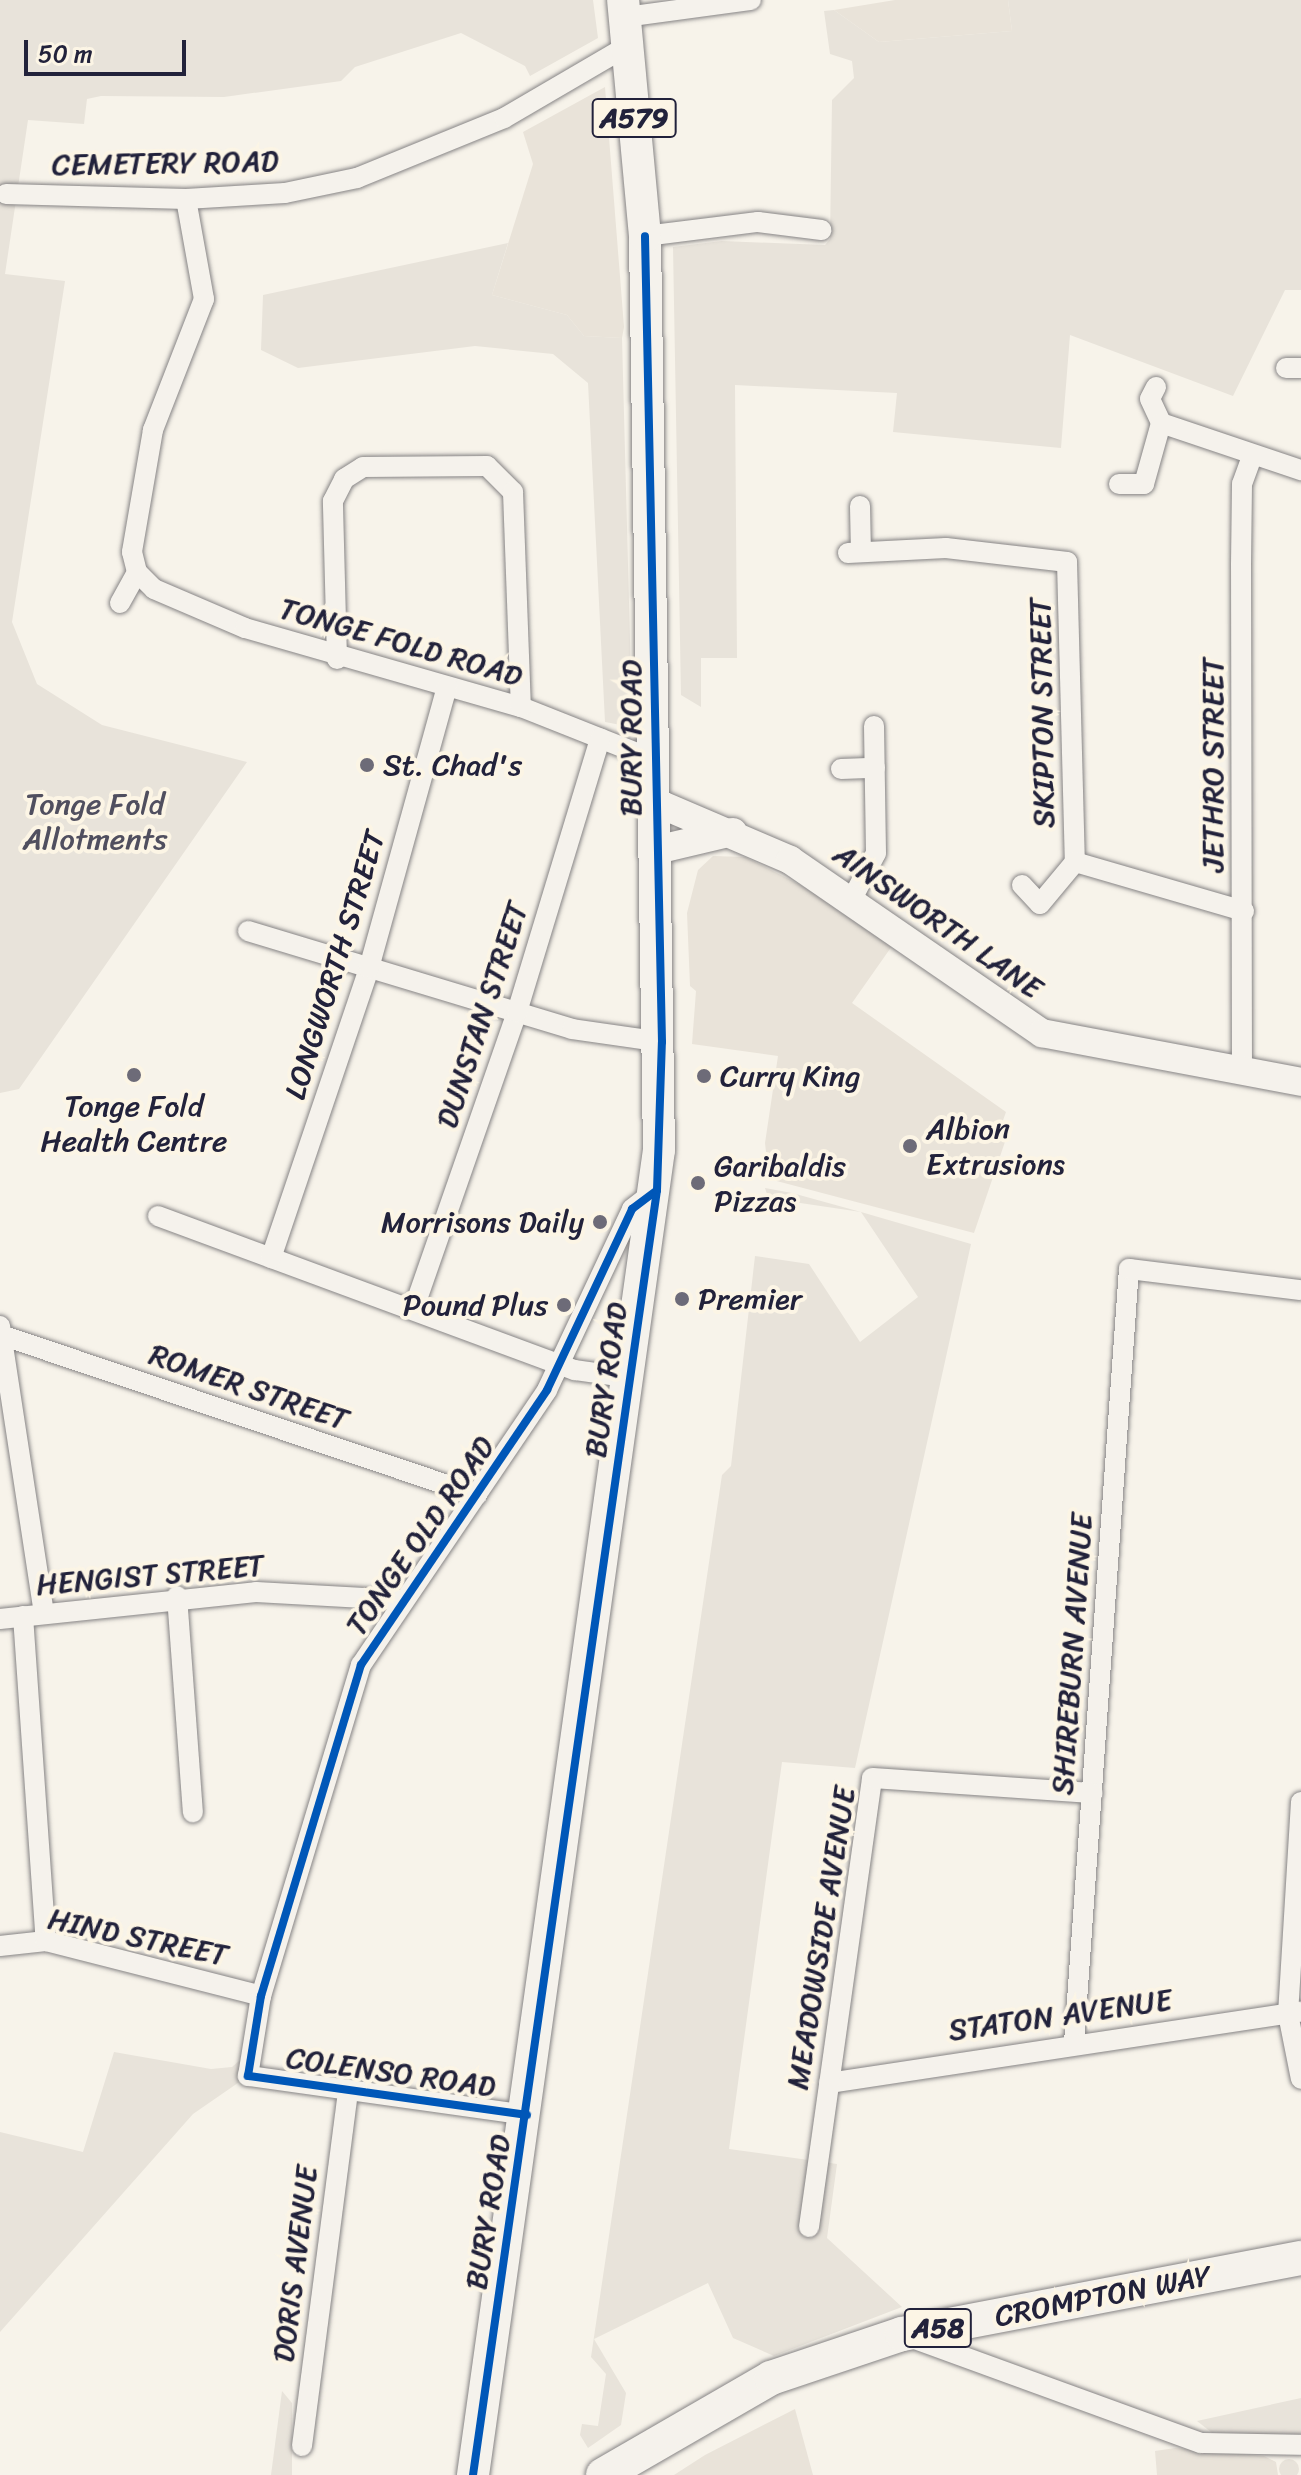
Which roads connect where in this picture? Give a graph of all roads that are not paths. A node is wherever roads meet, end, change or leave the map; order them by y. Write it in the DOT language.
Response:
graph roads {
  1 [pos="751,0"];
  2 [pos="625,21"];
  3 [pos="6,194"];
  4 [pos="186,199"];
  5 [pos="821,230"];
  6 [pos="645,236"];
  7 [pos="1156,387"];
  8 [pos="1161,423"];
  9 [pos="1252,457"];
  10 [pos="1301,470"];
  11 [pos="1119,484"];
  12 [pos="860,506"];
  13 [pos="137,572"];
  14 [pos="120,603"];
  15 [pos="337,659"];
  16 [pos="447,687"];
  17 [pos="521,707"];
  18 [pos="874,726"];
  19 [pos="600,738"];
  20 [pos="655,760"];
  21 [pos="875,768"];
  22 [pos="841,769"];
  23 [pos="655,802"];
  24 [pos="733,832"];
  25 [pos="656,850"];
  26 [pos="1075,862"];
  27 [pos="1022,885"];
  28 [pos="851,901"];
  29 [pos="1244,911"];
  30 [pos="248,931"];
  31 [pos="369,968"];
  32 [pos="517,1012"];
  33 [pos="662,1042"];
  34 [pos="1242,1074"];
  35 [pos="1301,1082"];
  36 [pos="657,1190"];
  37 [pos="158,1216"];
  38 [pos="271,1258"];
  39 [pos="1301,1290"];
  40 [pos="414,1308"];
  41 [pos="1,1330"];
  42 [pos="564,1361"];
  43 [pos="631,1378"];
  44 [pos="477,1495"];
  45 [pos="177,1596"];
  46 [pos="400,1600"];
  47 [pos="44,1613"];
  48 [pos="23,1616"];
  49 [pos="0,1619"];
  50 [pos="1092,1793"];
  51 [pos="1301,1802"];
  52 [pos="193,1812"];
  53 [pos="46,1941"];
  54 [pos="0,1946"];
  55 [pos="261,1996"];
  56 [pos="1295,2013"];
  57 [pos="1074,2043"];
  58 [pos="248,2076"];
  59 [pos="1301,2079"];
  60 [pos="829,2083"];
  61 [pos="348,2090"];
  62 [pos="527,2115"];
  63 [pos="809,2227"];
  64 [pos="1301,2258"];
  65 [pos="902,2334"];
  66 [pos="1301,2445"];
  67 [pos="302,2446"];
  68 [pos="473,2475"];
  69 [pos="603,2475"];
  1 -- 2 [label="street"];
  2 -- 4 [label="street, CEMETERY ROAD"];
  2 -- 6 [label="main road, BURY ROAD / A579"];
  3 -- 4 [label="street, CEMETERY ROAD"];
  4 -- 13 [label="street"];
  5 -- 6 [label="street"];
  6 -- 20 [label="main road, BURY ROAD / A579"];
  7 -- 8 [label="street"];
  8 -- 9 [label="street"];
  8 -- 11 [label="street"];
  9 -- 10 [label="street"];
  9 -- 29 [label="street, JETHRO STREET"];
  12 -- 26 [label="street, SKIPTON STREET"];
  13 -- 14 [label="street"];
  13 -- 15 [label="street, TONGE FOLD ROAD"];
  15 -- 16 [label="street, TONGE FOLD ROAD"];
  15 -- 17 [label="street"];
  16 -- 17 [label="street, TONGE FOLD ROAD"];
  16 -- 31 [label="street, LONGWORTH STREET"];
  17 -- 19 [label="street, TONGE FOLD ROAD"];
  18 -- 21 [label="street"];
  19 -- 20 [label="street, TONGE FOLD ROAD"];
  19 -- 32 [label="street, DUNSTAN STREET"];
  20 -- 23 [label="main road, BURY ROAD / A579"];
  21 -- 22 [label="street"];
  21 -- 28 [label="street"];
  23 -- 24 [label="main road, AINSWORTH LANE"];
  23 -- 25 [label="main road, BURY ROAD / A579"];
  24 -- 25 [label="main road"];
  24 -- 28 [label="main road, AINSWORTH LANE"];
  25 -- 33 [label="main road, BURY ROAD / A579"];
  26 -- 27 [label="street"];
  26 -- 29 [label="street"];
  28 -- 34 [label="main road, AINSWORTH LANE"];
  29 -- 34 [label="street, JETHRO STREET"];
  30 -- 31 [label="street"];
  31 -- 32 [label="street"];
  31 -- 38 [label="street, LONGWORTH STREET"];
  32 -- 33 [label="street"];
  32 -- 40 [label="street, DUNSTAN STREET"];
  33 -- 36 [label="main road, BURY ROAD / A579"];
  34 -- 35 [label="main road, AINSWORTH LANE"];
  36 -- 42 [label="street, TONGE OLD ROAD"];
  36 -- 43 [label="main road, BURY ROAD / A579"];
  37 -- 38 [label="street"];
  38 -- 40 [label="street"];
  39 -- 50 [label="street, SHIREBURN AVENUE"];
  40 -- 42 [label="street"];
  41 -- 44 [label="street, ROMER STREET"];
  41 -- 47 [label="street"];
  42 -- 43 [label="street"];
  42 -- 44 [label="street, TONGE OLD ROAD"];
  43 -- 62 [label="main road, BURY ROAD / A579"];
  44 -- 46 [label="street, TONGE OLD ROAD"];
  45 -- 46 [label="street, HENGIST STREET"];
  45 -- 47 [label="street, HENGIST STREET"];
  45 -- 52 [label="street"];
  46 -- 55 [label="street, TONGE OLD ROAD"];
  47 -- 48 [label="street, HENGIST STREET"];
  48 -- 49 [label="street, HENGIST STREET"];
  48 -- 53 [label="street"];
  50 -- 57 [label="street, SHIREBURN AVENUE"];
  50 -- 60 [label="street, MEADOWSIDE AVENUE"];
  51 -- 56 [label="street"];
  53 -- 54 [label="street, HIND STREET"];
  53 -- 55 [label="street, HIND STREET"];
  55 -- 58 [label="street, TONGE OLD ROAD"];
  56 -- 57 [label="street, STATON AVENUE"];
  56 -- 59 [label="street"];
  57 -- 60 [label="street, STATON AVENUE"];
  58 -- 61 [label="street, COLENSO ROAD"];
  60 -- 63 [label="street, MEADOWSIDE AVENUE"];
  61 -- 62 [label="street, COLENSO ROAD"];
  61 -- 67 [label="street, DORIS AVENUE"];
  62 -- 68 [label="main road, BURY ROAD / A579"];
  64 -- 65 [label="highway, CROMPTON WAY / A58"];
  65 -- 66 [label="street"];
  65 -- 69 [label="highway, CROMPTON WAY / A58"];
}
